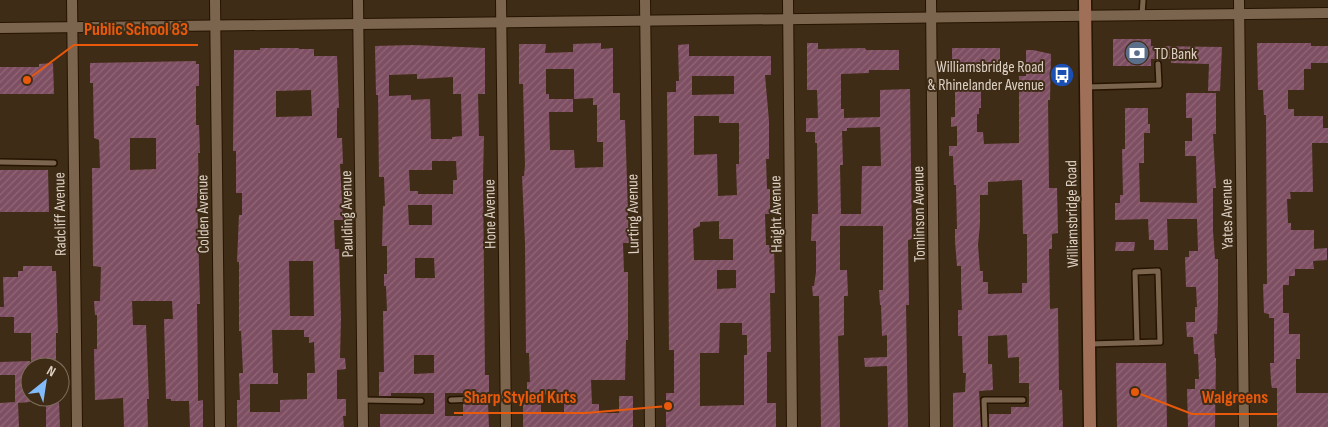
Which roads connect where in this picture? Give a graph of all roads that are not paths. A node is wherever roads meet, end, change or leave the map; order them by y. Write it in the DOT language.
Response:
graph roads {
  1 [pos="72,0"];
  2 [pos="215,0"];
  3 [pos="358,0"];
  4 [pos="501,0"];
  5 [pos="645,0"];
  6 [pos="788,0"];
  7 [pos="931,0"];
  8 [pos="1085,0"];
  9 [pos="1143,0"];
  10 [pos="1239,0"];
  11 [pos="1328,13"];
  12 [pos="1239,14"];
  13 [pos="1085,15"];
  14 [pos="1142,15"];
  15 [pos="931,17"];
  16 [pos="788,18"];
  17 [pos="645,20"];
  18 [pos="502,22"];
  19 [pos="358,24"];
  20 [pos="215,25"];
  21 [pos="72,27"];
  22 [pos="0,28"];
  23 [pos="1158,64"];
  24 [pos="1086,87"];
  25 [pos="0,162"];
  26 [pos="54,163"];
  27 [pos="1137,343"];
  28 [pos="1089,344"];
  29 [pos="506,398"];
  30 [pos="363,400"];
  31 [pos="421,400"];
  32 [pos="451,400"];
  33 [pos="1023,400"];
  34 [pos="77,427"];
  35 [pos="220,427"];
  36 [pos="364,427"];
  37 [pos="506,427"];
  38 [pos="650,427"];
  39 [pos="792,427"];
  40 [pos="935,427"];
  41 [pos="985,427"];
  42 [pos="1090,427"];
  43 [pos="1244,427"];
  1 -- 21 [label="street, Radcliff Avenue"];
  2 -- 20 [label="street, Colden Avenue"];
  3 -- 19 [label="street, Paulding Avenue"];
  4 -- 18 [label="street, Hone Avenue"];
  5 -- 17 [label="street, Lurting Avenue"];
  6 -- 16 [label="street, Haight Avenue"];
  7 -- 15 [label="street, Tomlinson Avenue"];
  8 -- 13 [label="main road, Williamsbridge Road"];
  9 -- 14 [label="lane"];
  10 -- 12 [label="street, Yates Avenue"];
  11 -- 12 [label="street"];
  12 -- 14 [label="street"];
  12 -- 43 [label="street, Yates Avenue"];
  13 -- 14 [label="street"];
  13 -- 15 [label="street"];
  13 -- 24 [label="main road, Williamsbridge Road"];
  15 -- 16 [label="street"];
  15 -- 40 [label="street, Tomlinson Avenue"];
  16 -- 17 [label="street"];
  16 -- 39 [label="street, Haight Avenue"];
  17 -- 18 [label="street"];
  17 -- 38 [label="street, Lurting Avenue"];
  18 -- 19 [label="street"];
  18 -- 29 [label="street, Hone Avenue"];
  19 -- 20 [label="street"];
  19 -- 30 [label="street, Paulding Avenue"];
  20 -- 21 [label="street"];
  20 -- 35 [label="street, Colden Avenue"];
  21 -- 22 [label="street"];
  21 -- 34 [label="street, Radcliff Avenue"];
  23 -- 24 [label="lane"];
  24 -- 28 [label="main road, Williamsbridge Road"];
  25 -- 26 [label="lane"];
  27 -- 27 [label="lane"];
  27 -- 28 [label="lane"];
  28 -- 42 [label="main road, Williamsbridge Road"];
  29 -- 32 [label="lane"];
  29 -- 37 [label="street, Hone Avenue"];
  30 -- 31 [label="lane"];
  30 -- 36 [label="street, Paulding Avenue"];
  33 -- 41 [label="lane"];
}
